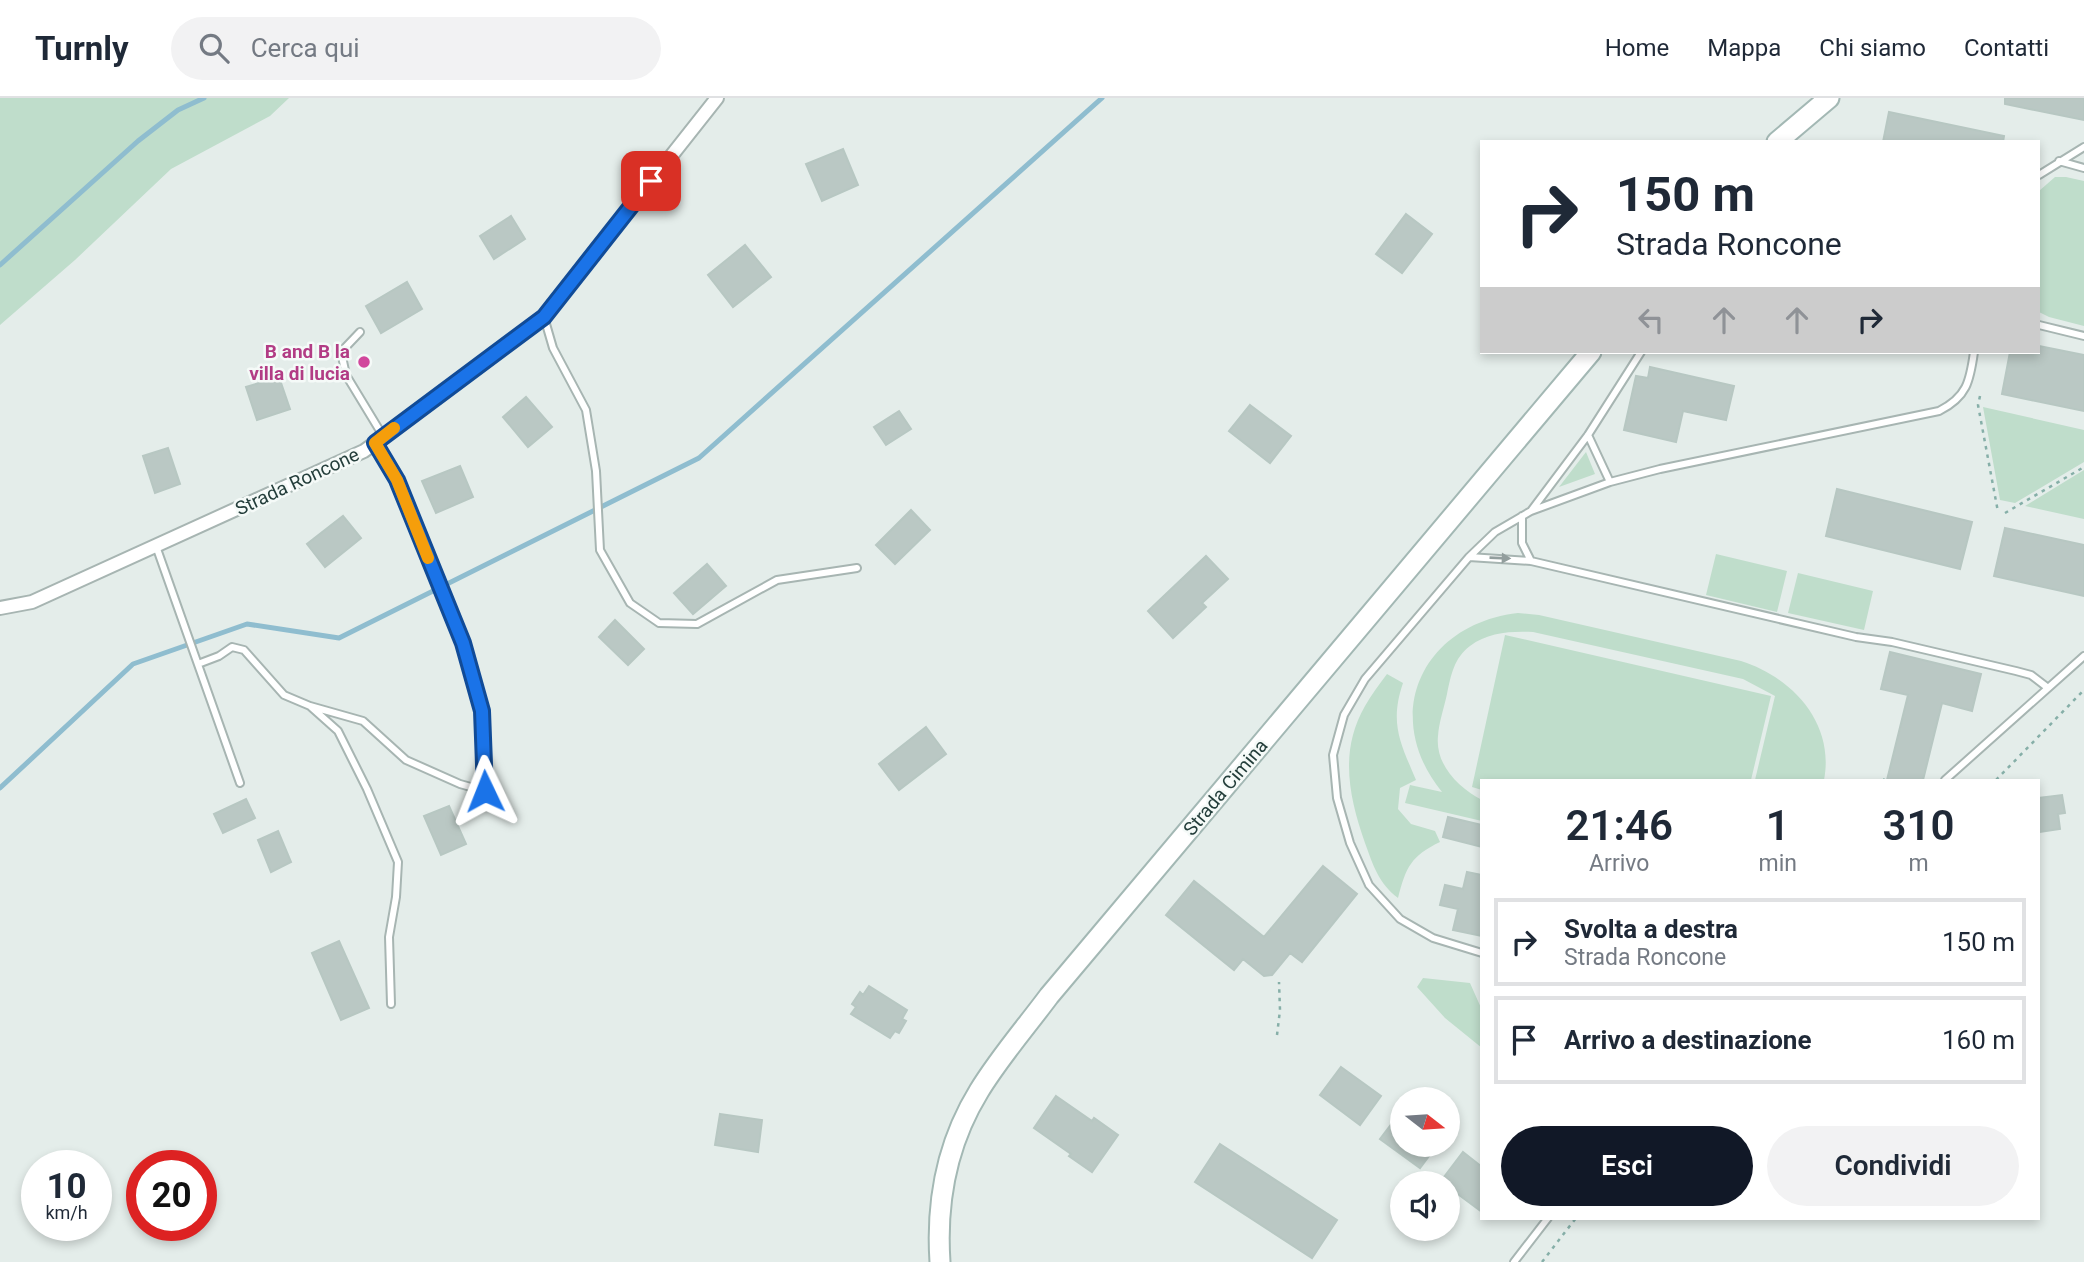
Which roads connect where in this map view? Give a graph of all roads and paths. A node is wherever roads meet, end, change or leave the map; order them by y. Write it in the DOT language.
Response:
graph roads {
  1 [pos="717,98"];
  2 [pos="1829,98"];
  3 [pos="1779,140"];
  4 [pos="2084,147"];
  5 [pos="2059,161"];
  6 [pos="2084,168"];
  7 [pos="2040,174"];
  8 [pos="544,317"];
  9 [pos="2040,325"];
  10 [pos="360,332"];
  11 [pos="2084,336"];
  12 [pos="1589,354"];
  13 [pos="1640,354"];
  14 [pos="1974,354"];
  15 [pos="1980,396"];
  16 [pos="1588,435"];
  17 [pos="379,439"];
  18 [pos="2084,467"];
  19 [pos="1610,482"];
  20 [pos="1531,511"];
  21 [pos="1998,512"];
  22 [pos="2005,513"];
  23 [pos="1522,516"];
  24 [pos="156,546"];
  25 [pos="1469,557"];
  26 [pos="1531,561"];
  27 [pos="857,568"];
  28 [pos="0,608"];
  29 [pos="2084,656"];
  30 [pos="198,664"];
  31 [pos="2048,688"];
  32 [pos="2084,690"];
  33 [pos="310,706"];
  34 [pos="1946,779"];
  35 [pos="1997,779"];
  36 [pos="240,783"];
  37 [pos="1480,952"];
  38 [pos="1279,982"];
  39 [pos="391,1004"];
  40 [pos="1277,1035"];
  41 [pos="1546,1220"];
  42 [pos="1574,1220"];
  43 [pos="940,1262"];
  44 [pos="1514,1262"];
  45 [pos="1542,1262"];
  1 -- 8 [label="street, Strada Roncone"];
  2 -- 3 [label="main road"];
  4 -- 5 [label="lane"];
  5 -- 6 [label="lane"];
  5 -- 7 [label="lane"];
  8 -- 17 [label="street, Strada Roncone"];
  8 -- 27 [label="lane"];
  9 -- 11 [label="lane"];
  10 -- 17 [label="lane"];
  12 -- 43 [label="main road, Strada Cimina"];
  13 -- 16 [label="lane"];
  14 -- 19 [label="lane"];
  15 -- 21 [label="path"];
  16 -- 19 [label="lane"];
  16 -- 20 [label="lane"];
  17 -- 24 [label="street, Strada Roncone"];
  17 -- 33 [label="lane"];
  18 -- 22 [label="path"];
  19 -- 20 [label="lane"];
  20 -- 23 [label="lane"];
  23 -- 25 [label="lane"];
  23 -- 26 [label="lane"];
  24 -- 28 [label="street, Strada Roncone"];
  24 -- 30 [label="lane"];
  25 -- 26 [label="lane, one-way"];
  25 -- 37 [label="lane"];
  26 -- 31 [label="lane"];
  29 -- 31 [label="lane"];
  30 -- 33 [label="lane"];
  30 -- 36 [label="lane"];
  31 -- 34 [label="lane"];
  32 -- 35 [label="path"];
  33 -- 39 [label="lane"];
  38 -- 40 [label="path"];
  41 -- 44 [label="lane"];
  42 -- 45 [label="path"];
}
